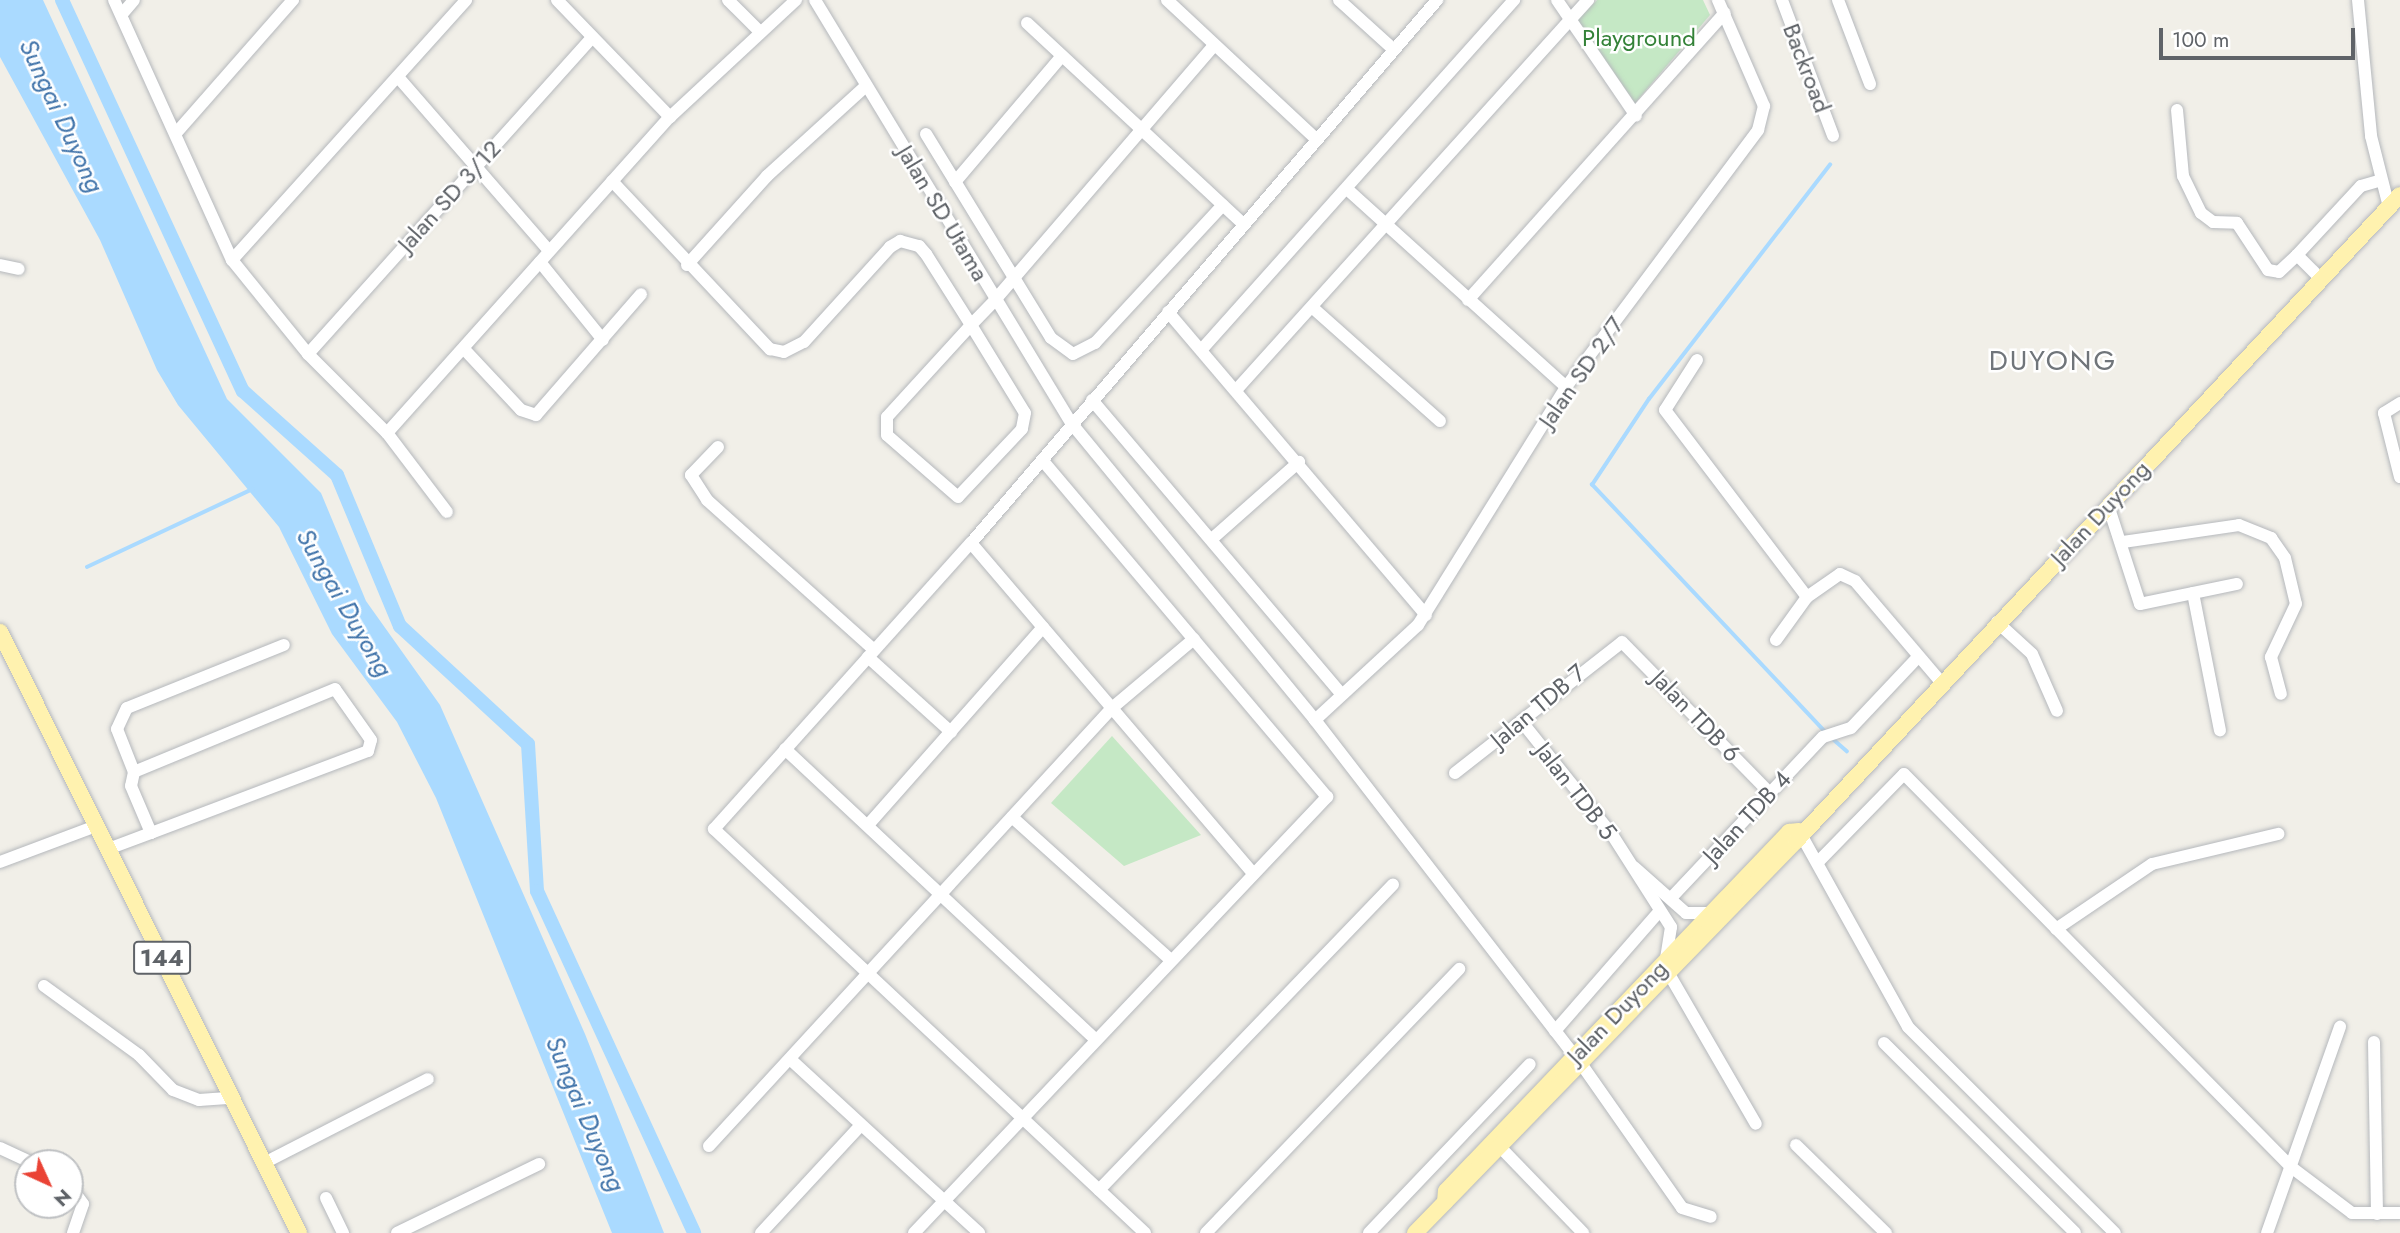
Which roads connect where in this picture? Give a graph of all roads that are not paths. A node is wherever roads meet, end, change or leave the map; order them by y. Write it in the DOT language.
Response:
graph roads {
  1 [pos="114,0"];
  2 [pos="134,0"];
  3 [pos="293,0"];
  4 [pos="466,0"];
  5 [pos="557,0"];
  6 [pos="728,0"];
  7 [pos="796,0"];
  8 [pos="815,0"];
  9 [pos="1339,0"];
  10 [pos="1437,0"];
  11 [pos="1514,0"];
  12 [pos="1557,0"];
  13 [pos="1588,0"];
  14 [pos="1718,0"];
  15 [pos="1782,0"];
  16 [pos="1838,0"];
  17 [pos="2358,0"];
  18 [pos="1174,2"];
  19 [pos="1725,13"];
  20 [pos="122,14"];
  21 [pos="1570,20"];
  22 [pos="1027,23"];
  23 [pos="759,31"];
  24 [pos="592,38"];
  25 [pos="1214,45"];
  26 [pos="1393,49"];
  27 [pos="1062,56"];
  28 [pos="398,77"];
  29 [pos="1870,84"];
  30 [pos="866,86"];
  31 [pos="2177,110"];
  32 [pos="1636,116"];
  33 [pos="670,117"];
  34 [pos="1142,130"];
  35 [pos="177,132"];
  36 [pos="926,134"];
  37 [pos="1833,136"];
  38 [pos="1316,139"];
  39 [pos="475,166"];
  40 [pos="612,181"];
  41 [pos="2378,181"];
  42 [pos="955,182"];
  43 [pos="1347,189"];
  44 [pos="2395,201"];
  45 [pos="1223,205"];
  46 [pos="1243,224"];
  47 [pos="1386,226"];
  48 [pos="549,251"];
  49 [pos="2297,255"];
  50 [pos="232,260"];
  51 [pos="540,262"];
  52 [pos="0,265"];
  53 [pos="687,265"];
  54 [pos="19,269"];
  55 [pos="1014,277"];
  56 [pos="2321,279"];
  57 [pos="641,294"];
  58 [pos="995,300"];
  59 [pos="1468,300"];
  60 [pos="1313,308"];
  61 [pos="1168,312"];
  62 [pos="971,326"];
  63 [pos="603,340"];
  64 [pos="1203,348"];
  65 [pos="464,349"];
  66 [pos="308,354"];
  67 [pos="1697,360"];
  68 [pos="1566,387"];
  69 [pos="1238,388"];
  70 [pos="1092,400"];
  71 [pos="2400,403"];
  72 [pos="1440,422"];
  73 [pos="1072,424"];
  74 [pos="387,433"];
  75 [pos="718,447"];
  76 [pos="1042,460"];
  77 [pos="1299,462"];
  78 [pos="2400,477"];
  79 [pos="2108,505"];
  80 [pos="447,512"];
  81 [pos="1213,538"];
  82 [pos="2123,542"];
  83 [pos="971,543"];
  84 [pos="2237,584"];
  85 [pos="2193,593"];
  86 [pos="1807,597"];
  87 [pos="1426,615"];
  88 [pos="1997,622"];
  89 [pos="1043,627"];
  90 [pos="0,632"];
  91 [pos="1194,639"];
  92 [pos="1776,640"];
  93 [pos="1622,642"];
  94 [pos="284,645"];
  95 [pos="0,650"];
  96 [pos="871,653"];
  97 [pos="1917,658"];
  98 [pos="1941,682"];
  99 [pos="24,683"];
  100 [pos="1340,692"];
  101 [pos="2281,694"];
  102 [pos="1112,708"];
  103 [pos="2057,711"];
  104 [pos="1315,720"];
  105 [pos="1522,722"];
  106 [pos="2220,730"];
  107 [pos="951,732"];
  108 [pos="785,749"];
  109 [pos="134,772"];
  110 [pos="1455,773"];
  111 [pos="1769,792"];
  112 [pos="1012,817"];
  113 [pos="868,825"];
  114 [pos="96,826"];
  115 [pos="1799,831"];
  116 [pos="151,833"];
  117 [pos="2278,834"];
  118 [pos="108,849"];
  119 [pos="1820,860"];
  120 [pos="0,862"];
  121 [pos="1628,862"];
  122 [pos="1254,874"];
  123 [pos="1393,884"];
  124 [pos="939,897"];
  125 [pos="1672,897"];
  126 [pos="1658,913"];
  127 [pos="1712,913"];
  128 [pos="2056,929"];
  129 [pos="1171,960"];
  130 [pos="1667,968"];
  131 [pos="1459,969"];
  132 [pos="868,975"];
  133 [pos="44,986"];
  134 [pos="2340,1027"];
  135 [pos="1555,1031"];
  136 [pos="1095,1039"];
  137 [pos="2374,1042"];
  138 [pos="1884,1043"];
  139 [pos="790,1059"];
  140 [pos="1579,1060"];
  141 [pos="1530,1064"];
  142 [pos="428,1079"];
  143 [pos="231,1098"];
  144 [pos="1020,1117"];
  145 [pos="1756,1124"];
  146 [pos="861,1125"];
  147 [pos="1796,1144"];
  148 [pos="709,1146"];
  149 [pos="1502,1149"];
  150 [pos="264,1163"];
  151 [pos="539,1164"];
  152 [pos="2290,1172"];
  153 [pos="1099,1190"];
  154 [pos="326,1198"];
  155 [pos="943,1201"];
  156 [pos="1445,1202"];
  157 [pos="2400,1213"];
  158 [pos="2377,1214"];
  159 [pos="1711,1217"];
  160 [pos="299,1233"];
  161 [pos="343,1233"];
  162 [pos="397,1233"];
  163 [pos="761,1233"];
  164 [pos="914,1233"];
  165 [pos="979,1233"];
  166 [pos="1145,1233"];
  167 [pos="1206,1233"];
  168 [pos="1369,1233"];
  169 [pos="1415,1233"];
  170 [pos="1583,1233"];
  171 [pos="1886,1233"];
  172 [pos="2075,1233"];
  173 [pos="2115,1233"];
  174 [pos="2267,1233"];
  1 -- 20 [label="street"];
  2 -- 20 [label="street"];
  3 -- 35 [label="street"];
  4 -- 28 [label="street"];
  5 -- 24 [label="street"];
  6 -- 23 [label="street"];
  7 -- 23 [label="street"];
  8 -- 30 [label="street, Jalan SD Utama"];
  9 -- 26 [label="street"];
  10 -- 26 [label="street"];
  11 -- 43 [label="street"];
  12 -- 21 [label="street"];
  13 -- 21 [label="street"];
  14 -- 19 [label="street, Jalan SD 2/7"];
  15 -- 37 [label="street, Backroad"];
  16 -- 29 [label="street"];
  17 -- 41 [label="street"];
  18 -- 25 [label="street"];
  19 -- 32 [label="street"];
  19 -- 68 [label="street, Jalan SD 2/7"];
  20 -- 35 [label="street"];
  21 -- 32 [label="street"];
  21 -- 47 [label="street"];
  22 -- 27 [label="street"];
  23 -- 33 [label="street"];
  24 -- 33 [label="street"];
  24 -- 39 [label="street, Jalan SD 3/12"];
  25 -- 34 [label="street"];
  25 -- 38 [label="street"];
  26 -- 38 [label="street"];
  27 -- 34 [label="street"];
  27 -- 42 [label="street"];
  28 -- 39 [label="street"];
  28 -- 50 [label="street"];
  30 -- 53 [label="street"];
  30 -- 58 [label="street, Jalan SD Utama"];
  31 -- 49 [label="street"];
  32 -- 59 [label="street"];
  33 -- 40 [label="street"];
  34 -- 45 [label="street"];
  34 -- 55 [label="street"];
  35 -- 50 [label="street"];
  36 -- 42 [label="street"];
  38 -- 46 [label="street"];
  39 -- 48 [label="street"];
  39 -- 66 [label="street, Jalan SD 3/12"];
  40 -- 48 [label="street"];
  40 -- 53 [label="street"];
  41 -- 44 [label="street"];
  41 -- 49 [label="street"];
  42 -- 55 [label="street"];
  43 -- 47 [label="street"];
  43 -- 64 [label="street"];
  44 -- 56 [label="main road, Jalan Duyong"];
  45 -- 46 [label="street"];
  45 -- 55 [label="street"];
  46 -- 61 [label="street"];
  47 -- 59 [label="street"];
  47 -- 60 [label="street"];
  48 -- 51 [label="street"];
  49 -- 56 [label="street"];
  50 -- 66 [label="street"];
  51 -- 63 [label="street"];
  51 -- 65 [label="street"];
  52 -- 54 [label="street"];
  53 -- 62 [label="street"];
  55 -- 58 [label="street"];
  56 -- 79 [label="main road, Jalan Duyong"];
  57 -- 63 [label="street"];
  58 -- 62 [label="street"];
  58 -- 73 [label="street, Jalan SD Utama"];
  59 -- 68 [label="street"];
  60 -- 69 [label="street"];
  60 -- 72 [label="street"];
  61 -- 64 [label="street"];
  61 -- 70 [label="street"];
  62 -- 62 [label="street"];
  63 -- 65 [label="street"];
  64 -- 69 [label="street"];
  65 -- 74 [label="street"];
  66 -- 74 [label="street"];
  67 -- 86 [label="street"];
  68 -- 87 [label="street, Jalan SD 2/7"];
  69 -- 77 [label="street"];
  70 -- 73 [label="street"];
  70 -- 81 [label="street"];
  71 -- 78 [label="street"];
  73 -- 76 [label="street"];
  73 -- 104 [label="street, Jalan SD Utama"];
  74 -- 80 [label="street"];
  75 -- 96 [label="street"];
  76 -- 83 [label="street"];
  76 -- 91 [label="street"];
  77 -- 81 [label="street"];
  77 -- 87 [label="street"];
  79 -- 82 [label="street"];
  79 -- 88 [label="main road, Jalan Duyong"];
  81 -- 100 [label="street"];
  82 -- 85 [label="street"];
  82 -- 101 [label="street"];
  83 -- 89 [label="street"];
  83 -- 96 [label="street"];
  84 -- 85 [label="street"];
  85 -- 106 [label="street"];
  86 -- 92 [label="street"];
  86 -- 97 [label="street"];
  87 -- 100 [label="street, Jalan SD 2/7"];
  88 -- 98 [label="main road, Jalan Duyong"];
  88 -- 103 [label="street"];
  89 -- 102 [label="street"];
  89 -- 107 [label="street"];
  90 -- 99 [label="main road, 144"];
  91 -- 102 [label="street"];
  91 -- 122 [label="street"];
  93 -- 105 [label="street, Jalan TDB 7"];
  93 -- 111 [label="street, Jalan TDB 6"];
  94 -- 109 [label="street"];
  95 -- 99 [label="main road"];
  96 -- 107 [label="street"];
  96 -- 108 [label="street"];
  97 -- 98 [label="street"];
  97 -- 111 [label="street, Jalan TDB 4"];
  98 -- 115 [label="main road, Jalan Duyong"];
  99 -- 114 [label="main road, 144"];
  100 -- 104 [label="street, Jalan SD 2/7"];
  102 -- 112 [label="street"];
  102 -- 122 [label="street"];
  104 -- 135 [label="street, Jalan SD Utama"];
  105 -- 110 [label="street, Jalan TDB 7"];
  105 -- 121 [label="street, Jalan TDB 5"];
  107 -- 113 [label="street"];
  108 -- 113 [label="street"];
  108 -- 132 [label="street"];
  109 -- 116 [label="street"];
  109 -- 116 [label="street"];
  111 -- 125 [label="street, Jalan TDB 4"];
  112 -- 124 [label="street"];
  112 -- 129 [label="street"];
  113 -- 124 [label="street"];
  114 -- 118 [label="main road, 144"];
  114 -- 120 [label="street"];
  115 -- 119 [label="street"];
  115 -- 127 [label="main road, Jalan Duyong"];
  115 -- 130 [label="main road, Jalan Duyong"];
  116 -- 118 [label="street"];
  117 -- 128 [label="street"];
  118 -- 143 [label="main road, 144"];
  119 -- 128 [label="street"];
  119 -- 173 [label="street"];
  121 -- 125 [label="street"];
  121 -- 126 [label="street"];
  122 -- 129 [label="street"];
  123 -- 153 [label="street"];
  124 -- 132 [label="street"];
  124 -- 136 [label="street"];
  125 -- 127 [label="street"];
  126 -- 130 [label="street"];
  126 -- 135 [label="street"];
  127 -- 130 [label="main road, Jalan Duyong"];
  128 -- 152 [label="street"];
  129 -- 136 [label="street"];
  130 -- 140 [label="main road, Jalan Duyong"];
  130 -- 145 [label="street"];
  131 -- 167 [label="street"];
  132 -- 139 [label="street"];
  132 -- 144 [label="street"];
  133 -- 143 [label="street"];
  134 -- 152 [label="street"];
  135 -- 140 [label="street, Jalan SD Utama"];
  136 -- 144 [label="street"];
  137 -- 158 [label="street"];
  138 -- 172 [label="street"];
  139 -- 146 [label="street"];
  139 -- 148 [label="street"];
  140 -- 149 [label="main road, Jalan Duyong"];
  140 -- 156 [label="main road, Jalan Duyong"];
  140 -- 159 [label="street, Jalan SD Utama"];
  141 -- 168 [label="street"];
  142 -- 150 [label="street"];
  143 -- 150 [label="main road, 144"];
  144 -- 153 [label="street"];
  144 -- 155 [label="street"];
  146 -- 155 [label="street"];
  146 -- 163 [label="street"];
  147 -- 171 [label="street"];
  149 -- 156 [label="main road, Jalan Duyong"];
  149 -- 170 [label="street"];
  150 -- 160 [label="main road, 144"];
  151 -- 162 [label="street"];
  152 -- 158 [label="street"];
  152 -- 174 [label="street"];
  153 -- 166 [label="street"];
  154 -- 161 [label="street"];
  155 -- 164 [label="street"];
  155 -- 165 [label="street"];
  156 -- 169 [label="main road, Jalan Duyong"];
  157 -- 158 [label="street"];
}
